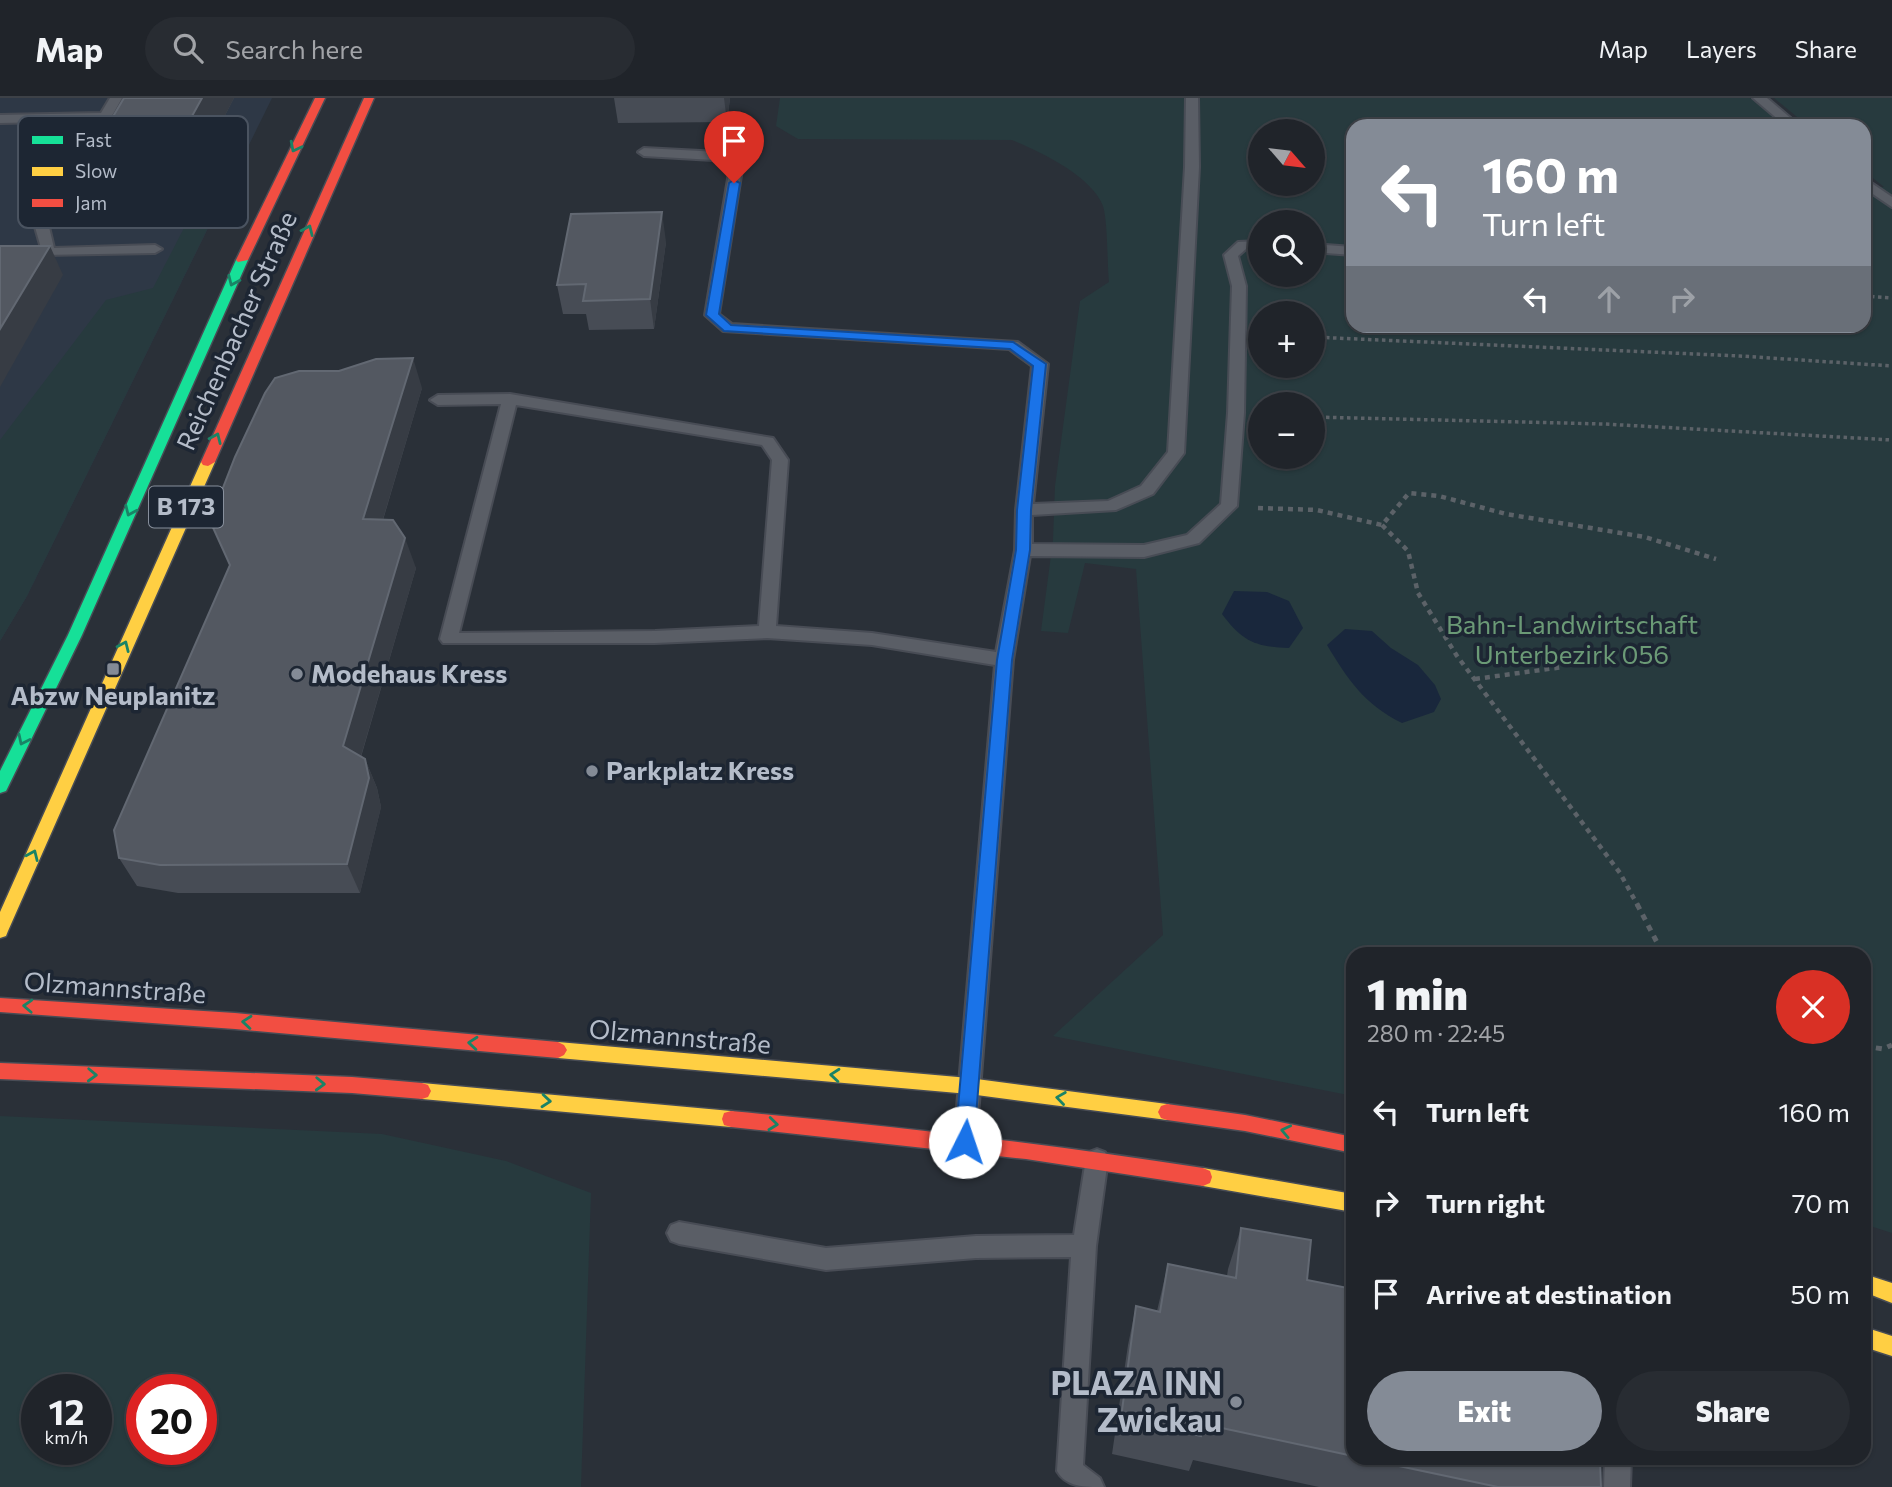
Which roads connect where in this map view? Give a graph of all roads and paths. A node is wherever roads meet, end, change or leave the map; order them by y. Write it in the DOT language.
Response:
graph roads {
  1 [pos="116,98"];
  2 [pos="320,98"];
  3 [pos="369,98"];
  4 [pos="1192,98"];
  5 [pos="1759,98"];
  6 [pos="105,116"];
  7 [pos="0,119"];
  8 [pos="18,119"];
  9 [pos="1785,119"];
  10 [pos="644,152"];
  11 [pos="1871,193"];
  12 [pos="1892,204"];
  13 [pos="42,228"];
  14 [pos="1248,245"];
  15 [pos="155,249"];
  16 [pos="1325,249"];
  17 [pos="1346,250"];
  18 [pos="1871,296"];
  19 [pos="1892,298"];
  20 [pos="1325,338"];
  21 [pos="1892,366"];
  22 [pos="510,399"];
  23 [pos="438,400"];
  24 [pos="1325,417"];
  25 [pos="1892,440"];
  26 [pos="1229,506"];
  27 [pos="1024,510"];
  28 [pos="1382,525"];
  29 [pos="1023,550"];
  30 [pos="1716,559"];
  31 [pos="767,632"];
  32 [pos="1004,660"];
  33 [pos="1563,667"];
  34 [pos="1474,679"];
  35 [pos="0,787"];
  36 [pos="0,931"];
  37 [pos="1660,947"];
  38 [pos="0,1004"];
  39 [pos="1892,1045"];
  40 [pos="1871,1047"];
  41 [pos="0,1071"];
  42 [pos="969,1086"];
  43 [pos="965,1142"];
  44 [pos="1346,1144"];
  45 [pos="1097,1159"];
  46 [pos="1346,1202"];
  47 [pos="678,1233"];
  48 [pos="1084,1246"];
  49 [pos="1871,1286"];
  50 [pos="1892,1293"];
  51 [pos="1871,1338"];
  52 [pos="1892,1346"];
  53 [pos="1618,1465"];
  54 [pos="1091,1487"];
  55 [pos="1617,1487"];
  1 -- 6 [label="lane"];
  2 -- 35 [label="main road, Reichenbacher Straße / B 173, one-way"];
  36 -- 3 [label="main road, Reichenbacher Straße / B 173, one-way"];
  4 -- 27 [label="lane"];
  5 -- 9 [label="lane"];
  7 -- 8 [label="lane"];
  10 -- 27 [label="lane"];
  11 -- 12 [label="lane"];
  13 -- 15 [label="lane"];
  14 -- 26 [label="lane"];
  16 -- 17 [label="lane"];
  18 -- 19 [label="path"];
  20 -- 21 [label="path"];
  22 -- 23 [label="lane"];
  22 -- 31 [label="lane"];
  22 -- 31 [label="lane"];
  24 -- 25 [label="path"];
  26 -- 28 [label="path"];
  26 -- 29 [label="lane"];
  27 -- 29 [label="lane"];
  28 -- 30 [label="path"];
  28 -- 34 [label="path"];
  29 -- 32 [label="lane"];
  31 -- 32 [label="lane"];
  32 -- 42 [label="lane"];
  33 -- 34 [label="path"];
  34 -- 37 [label="path"];
  42 -- 38 [label="main road, Olzmannstraße, one-way"];
  39 -- 40 [label="path"];
  41 -- 43 [label="main road, one-way"];
  42 -- 43 [label="lane"];
  44 -- 42 [label="main road, Olzmannstraße, one-way"];
  43 -- 45 [label="main road"];
  45 -- 46 [label="main road"];
  45 -- 48 [label="lane"];
  47 -- 48 [label="lane"];
  48 -- 54 [label="lane"];
  49 -- 50 [label="main road"];
  51 -- 52 [label="main road"];
  53 -- 55 [label="lane"];
}
